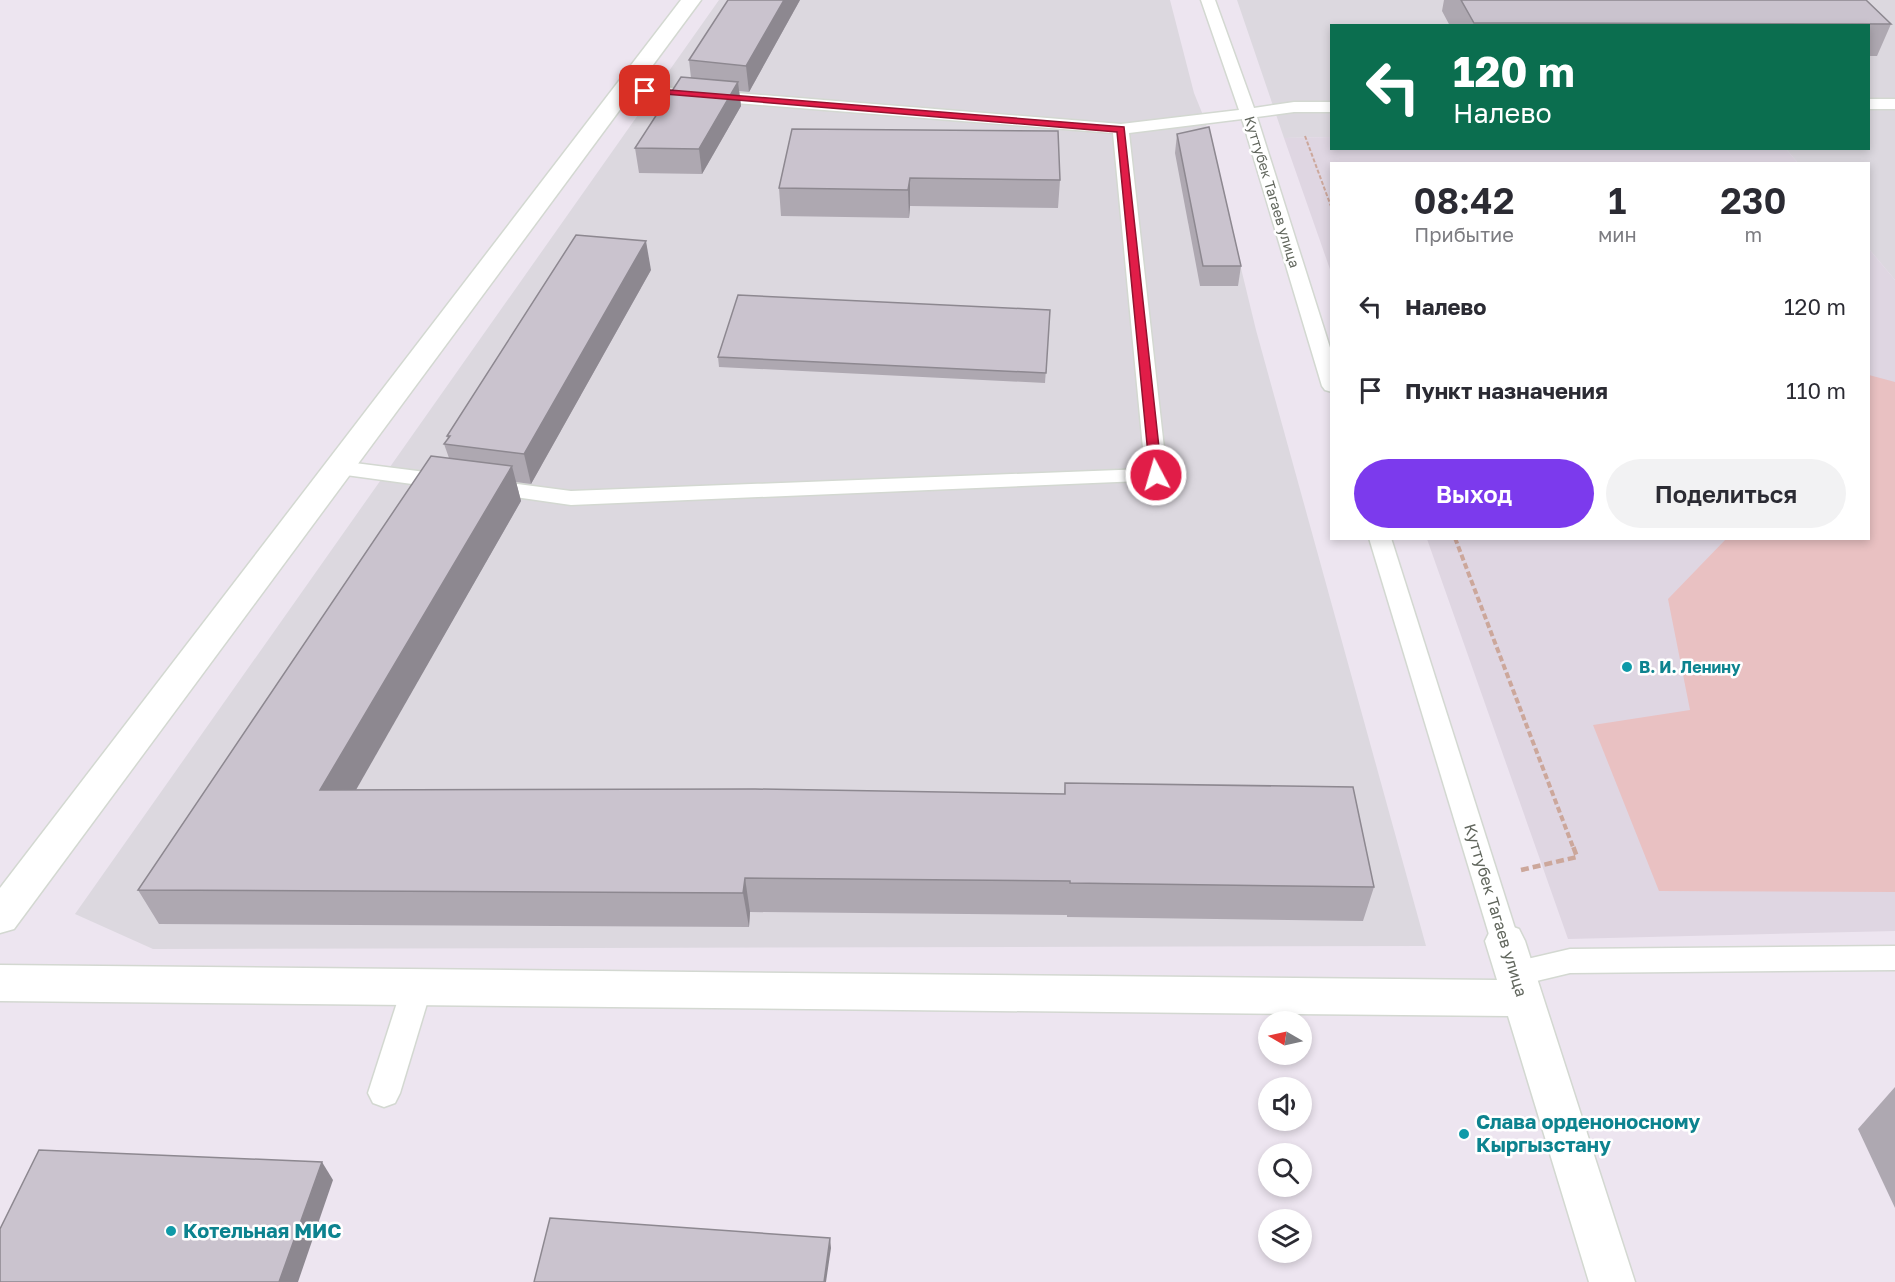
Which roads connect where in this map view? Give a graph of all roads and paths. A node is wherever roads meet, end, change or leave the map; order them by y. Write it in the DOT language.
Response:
graph roads {
  1 [pos="691,0"];
  2 [pos="1208,0"];
  3 [pos="624,89"];
  4 [pos="1870,104"];
  5 [pos="1895,104"];
  6 [pos="1294,107"];
  7 [pos="1330,107"];
  8 [pos="1248,114"];
  9 [pos="1121,129"];
  10 [pos="1330,204"];
  11 [pos="1330,380"];
  12 [pos="339,468"];
  13 [pos="1381,540"];
  14 [pos="1456,540"];
  15 [pos="1486,879"];
  16 [pos="0,917"];
  17 [pos="1895,958"];
  18 [pos="1514,971"];
  19 [pos="0,983"];
  20 [pos="417,987"];
  21 [pos="384,1093"];
  22 [pos="1612,1282"];
  1 -- 3 [label="street"];
  2 -- 8 [label="lane, Куттубек Тагаев улица"];
  3 -- 9 [label="lane"];
  3 -- 12 [label="street"];
  4 -- 5 [label="lane"];
  6 -- 7 [label="lane"];
  6 -- 8 [label="lane"];
  6 -- 10 [label="path"];
  8 -- 9 [label="lane"];
  8 -- 11 [label="lane, Куттубек Тагаев улица"];
  9 -- 12 [label="lane"];
  12 -- 16 [label="street"];
  13 -- 15 [label="lane, Куттубек Тагаев улица"];
  14 -- 15 [label="path"];
  15 -- 18 [label="lane, Куттубек Тагаев улица"];
  17 -- 18 [label="lane"];
  18 -- 20 [label="street"];
  18 -- 22 [label="street, Куттубек Тагаев улица"];
  19 -- 20 [label="street"];
  20 -- 21 [label="lane"];
}
